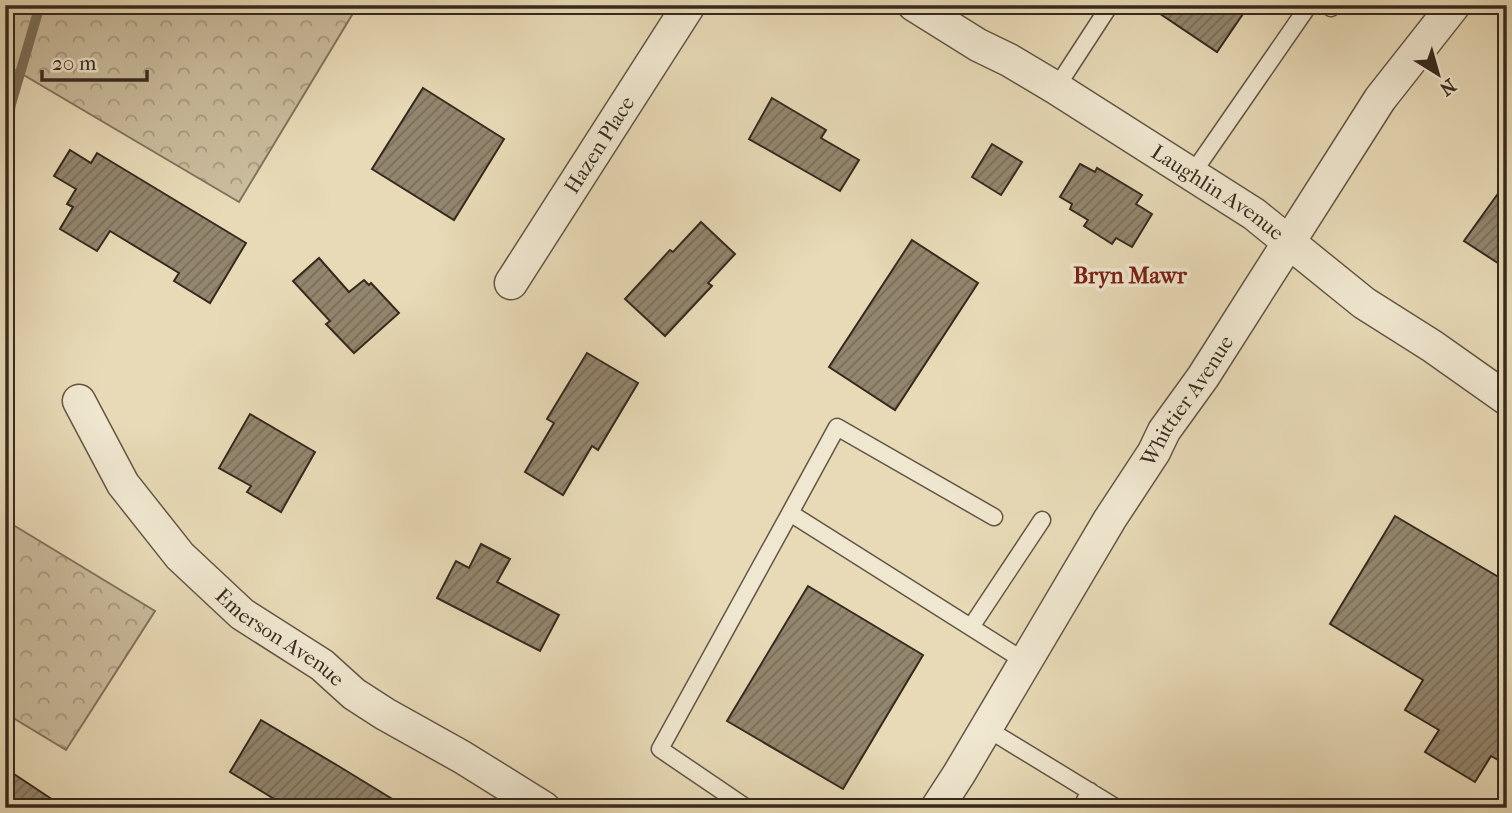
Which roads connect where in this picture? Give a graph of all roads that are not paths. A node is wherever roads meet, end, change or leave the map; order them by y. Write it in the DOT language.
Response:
graph roads {
  1 [pos="689,5"];
  2 [pos="914,5"];
  3 [pos="1110,5"];
  4 [pos="1309,5"];
  5 [pos="1327,5"];
  6 [pos="1333,5"];
  7 [pos="1454,5"];
  8 [pos="1056,88"];
  9 [pos="1192,174"];
  10 [pos="1289,244"];
  11 [pos="512,283"];
  12 [pos="1507,399"];
  13 [pos="79,401"];
  14 [pos="790,513"];
  15 [pos="993,517"];
  16 [pos="1042,520"];
  17 [pos="971,627"];
  18 [pos="1026,662"];
  19 [pos="986,728"];
  20 [pos="1090,791"];
  21 [pos="544,808"];
  22 [pos="747,808"];
  23 [pos="937,808"];
  24 [pos="1081,808"];
  25 [pos="1117,808"];
  1 -- 11 [label="street, Hazen Place"];
  2 -- 8 [label="street, Laughlin Avenue"];
  3 -- 8 [label="lane"];
  4 -- 9 [label="lane"];
  5 -- 6 [label="lane"];
  7 -- 10 [label="street, Whittier Avenue"];
  8 -- 9 [label="street, Laughlin Avenue"];
  9 -- 10 [label="street, Laughlin Avenue"];
  10 -- 12 [label="street, Laughlin Avenue"];
  10 -- 18 [label="street, Whittier Avenue"];
  13 -- 21 [label="street, Emerson Avenue"];
  14 -- 15 [label="lane"];
  14 -- 17 [label="lane"];
  14 -- 22 [label="lane"];
  16 -- 17 [label="lane"];
  17 -- 18 [label="lane"];
  18 -- 19 [label="street, Whittier Avenue"];
  19 -- 20 [label="lane"];
  19 -- 23 [label="street, Whittier Avenue"];
  20 -- 24 [label="lane"];
  20 -- 25 [label="lane"];
}
